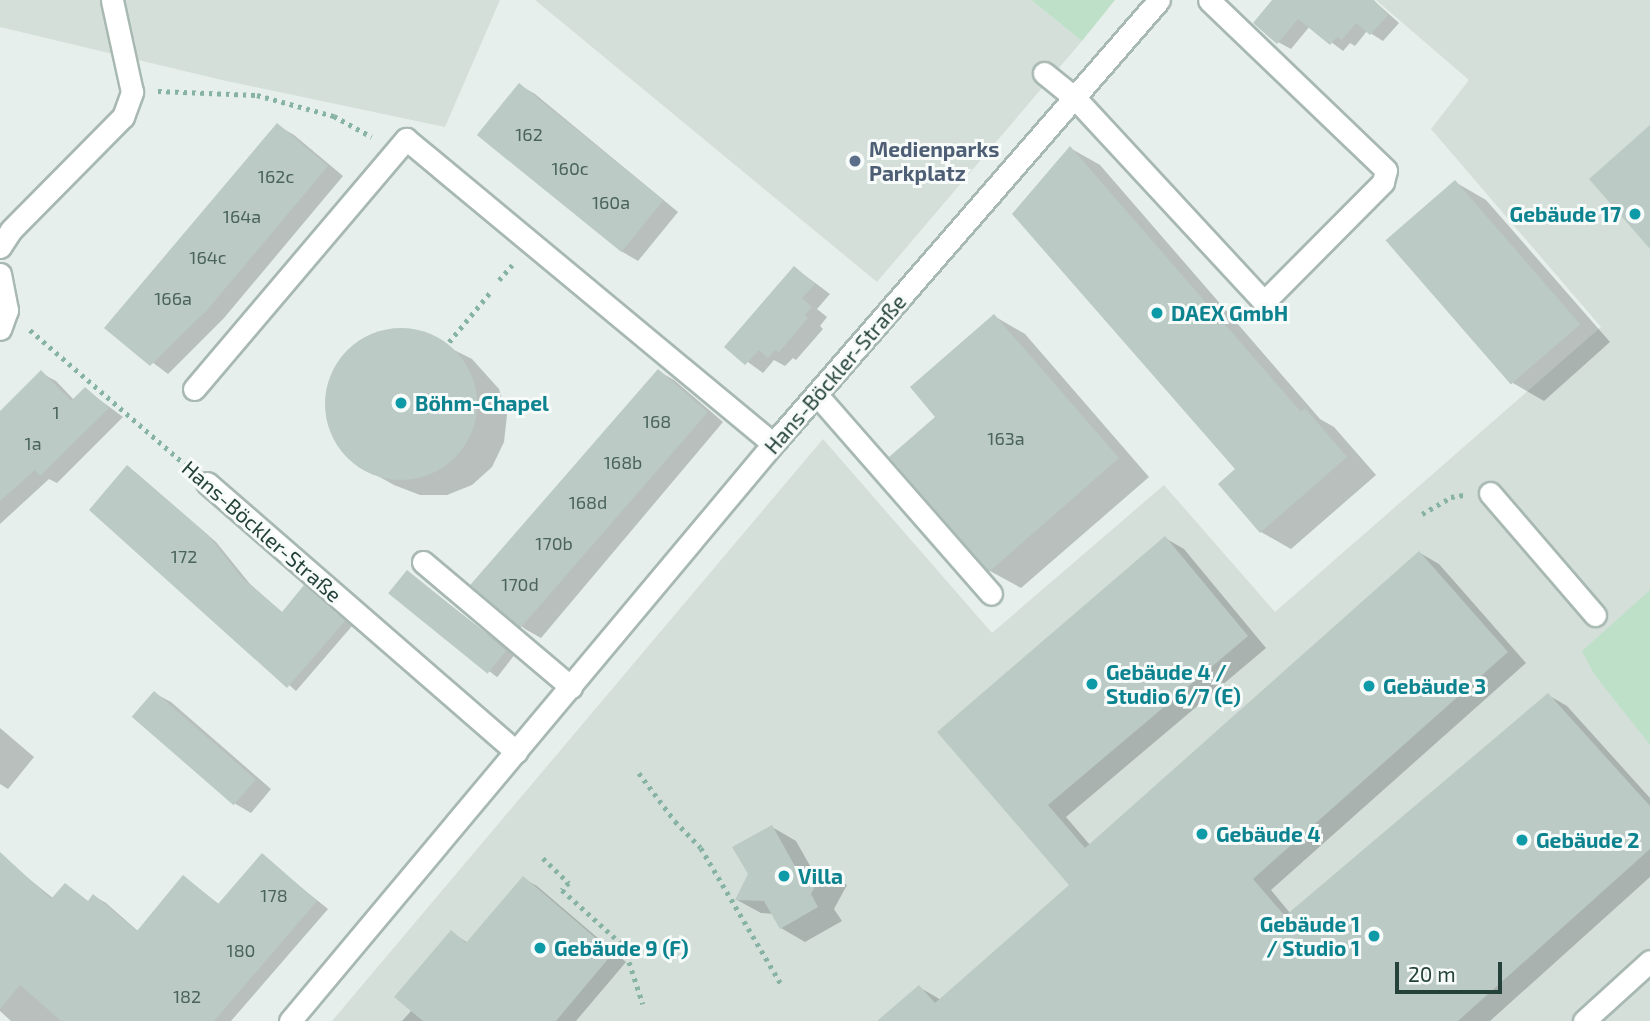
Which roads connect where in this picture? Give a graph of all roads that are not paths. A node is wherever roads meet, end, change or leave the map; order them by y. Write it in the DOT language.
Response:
graph roads {
  1 [pos="112,0"];
  2 [pos="1159,0"];
  3 [pos="1209,0"];
  4 [pos="1044,72"];
  5 [pos="1075,99"];
  6 [pos="0,247"];
  7 [pos="0,274"];
  8 [pos="4,319"];
  9 [pos="194,389"];
  10 [pos="817,395"];
  11 [pos="773,444"];
  12 [pos="207,483"];
  13 [pos="1490,493"];
  14 [pos="423,562"];
  15 [pos="991,594"];
  16 [pos="1595,615"];
  17 [pos="571,687"];
  18 [pos="516,752"];
  19 [pos="1650,961"];
  20 [pos="290,1021"];
  21 [pos="1584,1021"];
  1 -- 6 [label="street"];
  2 -- 5 [label="street, Hans-Böckler-Straße"];
  3 -- 5 [label="street"];
  4 -- 5 [label="street"];
  5 -- 10 [label="street, Hans-Böckler-Straße"];
  7 -- 8 [label="street"];
  9 -- 11 [label="street"];
  10 -- 11 [label="street, Hans-Böckler-Straße"];
  10 -- 15 [label="street"];
  11 -- 17 [label="street, Hans-Böckler-Straße"];
  12 -- 18 [label="street, Hans-Böckler-Straße"];
  13 -- 16 [label="street"];
  14 -- 17 [label="street"];
  17 -- 18 [label="street, Hans-Böckler-Straße"];
  18 -- 20 [label="street, Hans-Böckler-Straße"];
  19 -- 21 [label="street"];
}
